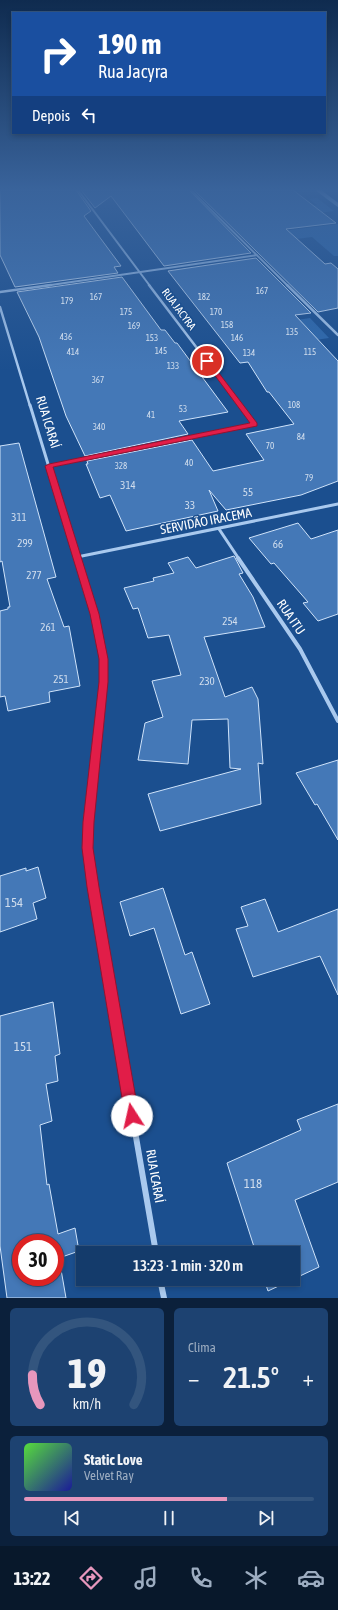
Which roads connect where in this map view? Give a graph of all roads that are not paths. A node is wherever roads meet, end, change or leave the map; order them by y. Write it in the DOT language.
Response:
graph roads {
  1 [pos="124,251"];
  2 [pos="252,251"];
  3 [pos="257,255"];
  4 [pos="140,272"];
  5 [pos="0,292"];
  6 [pos="0,307"];
  7 [pos="338,335"];
  8 [pos="49,466"];
  9 [pos="338,504"];
  10 [pos="219,529"];
  11 [pos="77,557"];
  12 [pos="338,721"];
  13 [pos="155,1246"];
  14 [pos="161,1286"];
  15 [pos="164,1298"];
  1 -- 4 [label="street, RUA JACYRA"];
  2 -- 3 [label="street"];
  3 -- 4 [label="street"];
  3 -- 7 [label="street"];
  4 -- 5 [label="street"];
  4 -- 8 [label="street, RUA JACYRA"];
  6 -- 8 [label="street, RUA ICARAÍ"];
  8 -- 11 [label="street, RUA ICARAÍ"];
  9 -- 10 [label="street, SERVIDÃO IRACEMA"];
  10 -- 11 [label="street, SERVIDÃO IRACEMA"];
  10 -- 12 [label="street, RUA ITU"];
  11 -- 13 [label="street, RUA ICARAÍ"];
  14 -- 15 [label="street"];
}
